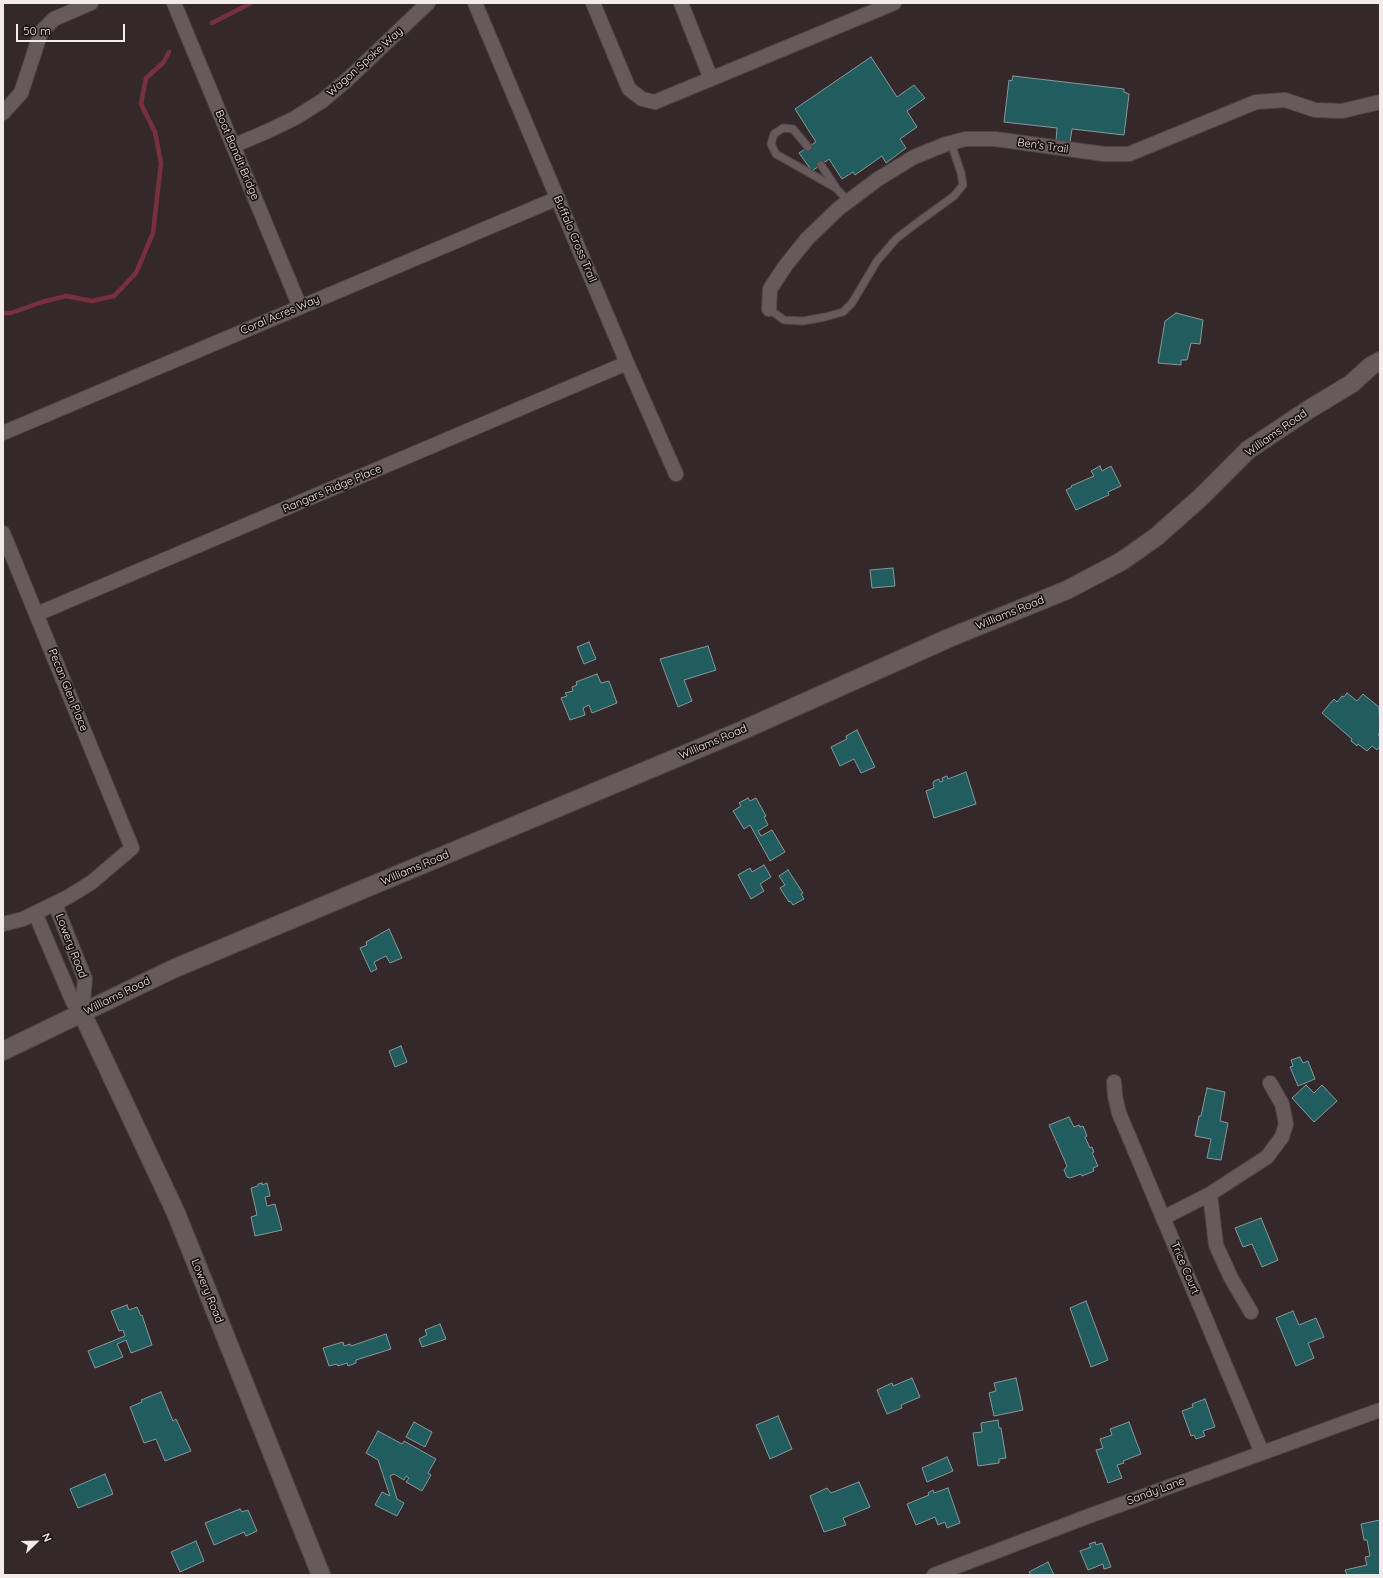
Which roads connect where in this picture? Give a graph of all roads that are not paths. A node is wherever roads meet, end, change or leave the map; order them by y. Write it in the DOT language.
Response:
graph roads {
  1 [pos="91,3"];
  2 [pos="174,3"];
  3 [pos="428,3"];
  4 [pos="475,3"];
  5 [pos="593,3"];
  6 [pos="894,3"];
  7 [pos="687,5"];
  8 [pos="711,79"];
  9 [pos="1380,102"];
  10 [pos="3,114"];
  11 [pos="951,143"];
  12 [pos="233,146"];
  13 [pos="808,147"];
  14 [pos="821,164"];
  15 [pos="836,188"];
  16 [pos="558,198"];
  17 [pos="848,201"];
  18 [pos="300,307"];
  19 [pos="769,309"];
  20 [pos="1380,361"];
  21 [pos="627,363"];
  22 [pos="3,433"];
  23 [pos="676,474"];
  24 [pos="3,532"];
  25 [pos="37,614"];
  26 [pos="54,904"];
  27 [pos="35,913"];
  28 [pos="3,924"];
  29 [pos="82,1013"];
  30 [pos="3,1051"];
  31 [pos="1114,1082"];
  32 [pos="1270,1083"];
  33 [pos="1210,1194"];
  34 [pos="1163,1218"];
  35 [pos="1251,1312"];
  36 [pos="1380,1410"];
  37 [pos="1262,1453"];
  38 [pos="321,1575"];
  39 [pos="934,1575"];
  1 -- 10 [label="street"];
  2 -- 12 [label="street, Boot Bandit Bridge"];
  3 -- 12 [label="street, Wagon Spoke Way"];
  4 -- 16 [label="street, Buffalo Cross Trail"];
  5 -- 8 [label="street"];
  6 -- 8 [label="street"];
  7 -- 8 [label="street"];
  9 -- 11 [label="street, Ben's Trail"];
  11 -- 17 [label="street, Ben's Trail"];
  11 -- 19 [label="lane"];
  12 -- 18 [label="street, Boot Bandit Bridge"];
  13 -- 15 [label="lane"];
  14 -- 15 [label="lane"];
  15 -- 17 [label="lane"];
  16 -- 18 [label="street, Coral Acres Way"];
  16 -- 21 [label="street, Buffalo Cross Trail"];
  17 -- 19 [label="street, Ben's Trail"];
  18 -- 22 [label="street, Coral Acres Way"];
  20 -- 29 [label="street, Williams Road"];
  21 -- 23 [label="street, Buffalo Cross Trail"];
  21 -- 25 [label="street, Rangars Ridge Place"];
  24 -- 25 [label="street, Pecan Glen Place"];
  25 -- 26 [label="street, Pecan Glen Place"];
  26 -- 27 [label="street"];
  26 -- 29 [label="street, Lowery Road"];
  27 -- 28 [label="street"];
  27 -- 29 [label="street, Lowery Road"];
  29 -- 30 [label="street, Williams Road"];
  29 -- 38 [label="street, Lowery Road"];
  31 -- 34 [label="street, Trice Court"];
  32 -- 33 [label="street"];
  33 -- 34 [label="street"];
  33 -- 35 [label="street"];
  34 -- 37 [label="street, Trice Court"];
  36 -- 37 [label="street, Sandy Lane"];
  37 -- 39 [label="street, Sandy Lane"];
}
